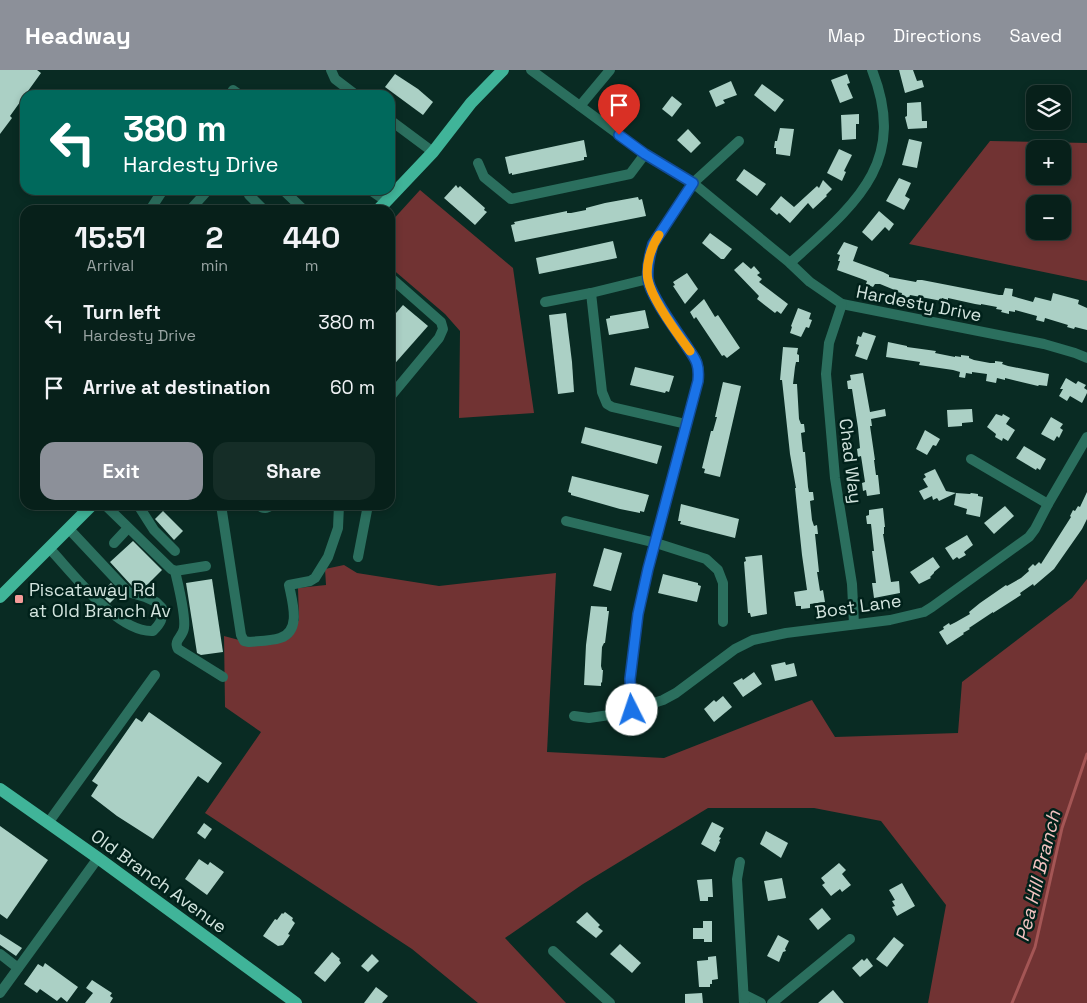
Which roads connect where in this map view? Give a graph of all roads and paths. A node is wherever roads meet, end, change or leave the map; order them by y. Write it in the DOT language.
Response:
graph roads {
  1 [pos="331,70"];
  2 [pos="503,70"];
  3 [pos="531,70"];
  4 [pos="610,70"];
  5 [pos="872,70"];
  6 [pos="349,90"];
  7 [pos="580,106"];
  8 [pos="395,124"];
  9 [pos="739,141"];
  10 [pos="434,152"];
  11 [pos="645,154"];
  12 [pos="478,163"];
  13 [pos="693,183"];
  14 [pos="395,192"];
  15 [pos="204,195"];
  16 [pos="249,195"];
  17 [pos="288,195"];
  18 [pos="393,195"];
  19 [pos="194,205"];
  20 [pos="259,205"];
  21 [pos="299,205"];
  22 [pos="383,205"];
  23 [pos="790,263"];
  24 [pos="648,279"];
  25 [pos="395,282"];
  26 [pos="591,293"];
  27 [pos="546,302"];
  28 [pos="842,304"];
  29 [pos="1087,358"];
  30 [pos="395,392"];
  31 [pos="686,424"];
  32 [pos="1087,437"];
  33 [pos="971,459"];
  34 [pos="1048,504"];
  35 [pos="87,510"];
  36 [pos="110,510"];
  37 [pos="141,510"];
  38 [pos="222,510"];
  39 [pos="339,510"];
  40 [pos="367,510"];
  41 [pos="566,520"];
  42 [pos="128,528"];
  43 [pos="69,529"];
  44 [pos="114,543"];
  45 [pos="656,543"];
  46 [pos="49,548"];
  47 [pos="175,551"];
  48 [pos="358,557"];
  49 [pos="206,566"];
  50 [pos="175,571"];
  51 [pos="0,598"];
  52 [pos="723,622"];
  53 [pos="854,624"];
  54 [pos="155,675"];
  55 [pos="222,677"];
  56 [pos="632,710"];
  57 [pos="574,716"];
  58 [pos="0,789"];
  59 [pos="48,823"];
  60 [pos="98,858"];
  61 [pos="740,862"];
  62 [pos="850,939"];
  63 [pos="553,951"];
  64 [pos="0,954"];
  65 [pos="18,968"];
  66 [pos="0,993"];
  67 [pos="744,999"];
  68 [pos="296,1003"];
  69 [pos="610,1003"];
  70 [pos="761,1003"];
  71 [pos="772,1003"];
  1 -- 6 [label="street"];
  2 -- 10 [label="main road"];
  3 -- 7 [label="street, Hardesty Drive"];
  4 -- 7 [label="street"];
  5 -- 23 [label="street"];
  7 -- 11 [label="street, Hardesty Drive"];
  8 -- 10 [label="street"];
  9 -- 13 [label="street"];
  10 -- 14 [label="main road"];
  11 -- 12 [label="street"];
  11 -- 13 [label="street, Hardesty Drive"];
  13 -- 23 [label="street, Hardesty Drive"];
  13 -- 24 [label="street"];
  15 -- 19 [label="street"];
  16 -- 20 [label="street"];
  17 -- 21 [label="street"];
  18 -- 22 [label="main road"];
  23 -- 28 [label="street, Hardesty Drive"];
  24 -- 26 [label="street"];
  24 -- 31 [label="street"];
  25 -- 30 [label="street"];
  26 -- 27 [label="street"];
  26 -- 31 [label="street"];
  28 -- 29 [label="street, Hardesty Drive"];
  28 -- 53 [label="street, Chad Way"];
  31 -- 45 [label="street"];
  32 -- 34 [label="street, Bost Lane"];
  33 -- 34 [label="street"];
  34 -- 53 [label="street, Bost Lane"];
  35 -- 43 [label="main road"];
  36 -- 42 [label="street"];
  37 -- 47 [label="street"];
  38 -- 39 [label="street"];
  40 -- 48 [label="street"];
  41 -- 45 [label="street"];
  42 -- 44 [label="street"];
  42 -- 50 [label="street"];
  43 -- 46 [label="main road"];
  43 -- 46 [label="street"];
  45 -- 52 [label="street"];
  45 -- 56 [label="street"];
  46 -- 51 [label="main road"];
  49 -- 50 [label="street"];
  50 -- 55 [label="street"];
  53 -- 56 [label="street, Bost Lane"];
  54 -- 59 [label="street"];
  56 -- 57 [label="street, Bost Lane"];
  58 -- 59 [label="main road, Old Branch Avenue"];
  59 -- 60 [label="main road, Old Branch Avenue"];
  60 -- 65 [label="street"];
  60 -- 68 [label="main road, Old Branch Avenue"];
  61 -- 67 [label="street"];
  62 -- 71 [label="street"];
  63 -- 69 [label="street"];
  64 -- 65 [label="street"];
  65 -- 66 [label="street"];
  67 -- 70 [label="street"];
}
